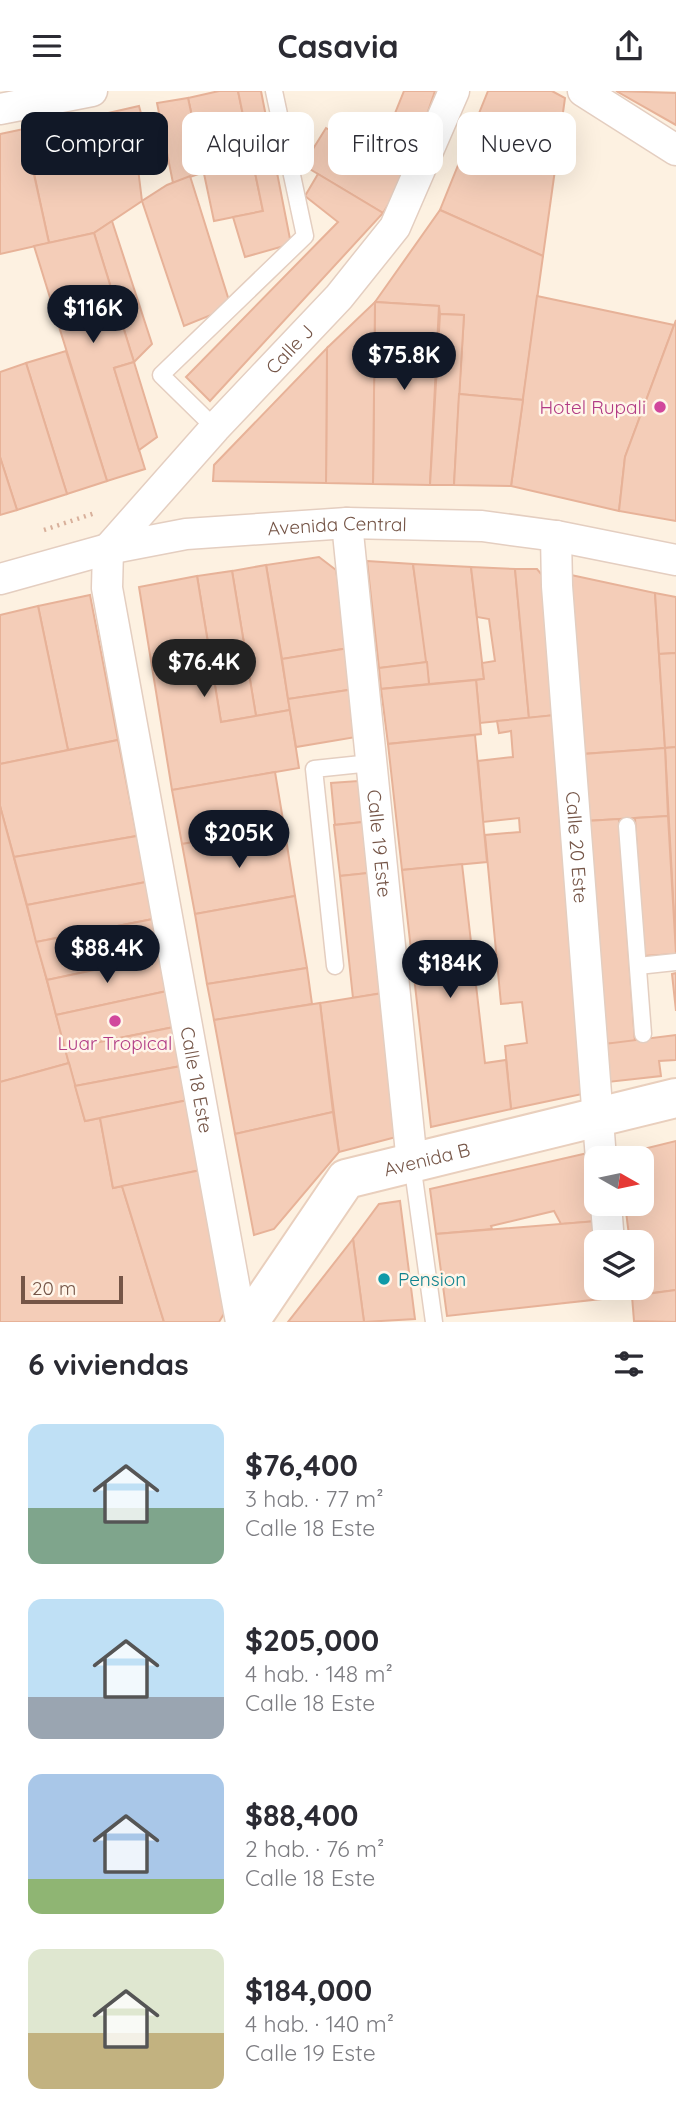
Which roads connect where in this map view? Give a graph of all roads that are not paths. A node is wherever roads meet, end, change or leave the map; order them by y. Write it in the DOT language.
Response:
graph roads {
  1 [pos="92,91"];
  2 [pos="274,91"];
  3 [pos="454,91"];
  4 [pos="583,91"];
  5 [pos="0,109"];
  6 [pos="676,150"];
  7 [pos="215,428"];
  8 [pos="347,523"];
  9 [pos="556,535"];
  10 [pos="108,549"];
  11 [pos="676,560"];
  12 [pos="0,579"];
  13 [pos="371,763"];
  14 [pos="627,826"];
  15 [pos="676,962"];
  16 [pos="335,966"];
  17 [pos="638,966"];
  18 [pos="643,1034"];
  19 [pos="676,1098"];
  20 [pos="597,1118"];
  21 [pos="600,1146"];
  22 [pos="412,1163"];
  23 [pos="241,1322"];
  24 [pos="249,1322"];
  25 [pos="433,1322"];
  1 -- 5 [label="street"];
  2 -- 7 [label="lane"];
  3 -- 7 [label="street, Calle J"];
  4 -- 6 [label="street"];
  7 -- 10 [label="street, Calle J"];
  8 -- 9 [label="street, Avenida Central"];
  8 -- 10 [label="street, Avenida Central"];
  8 -- 13 [label="street, Calle 19 Este"];
  9 -- 11 [label="street, Avenida Central"];
  9 -- 20 [label="street, Calle 20 Este"];
  10 -- 12 [label="street, Avenida Central"];
  10 -- 23 [label="street, Calle 18 Este"];
  13 -- 16 [label="lane"];
  13 -- 22 [label="street, Calle 19 Este"];
  14 -- 17 [label="lane"];
  15 -- 17 [label="lane"];
  17 -- 18 [label="lane"];
  19 -- 20 [label="street, Avenida B"];
  20 -- 21 [label="street, Calle 20 Este"];
  20 -- 22 [label="street, Avenida B"];
  22 -- 24 [label="street, Avenida B"];
  22 -- 25 [label="lane"];
}
